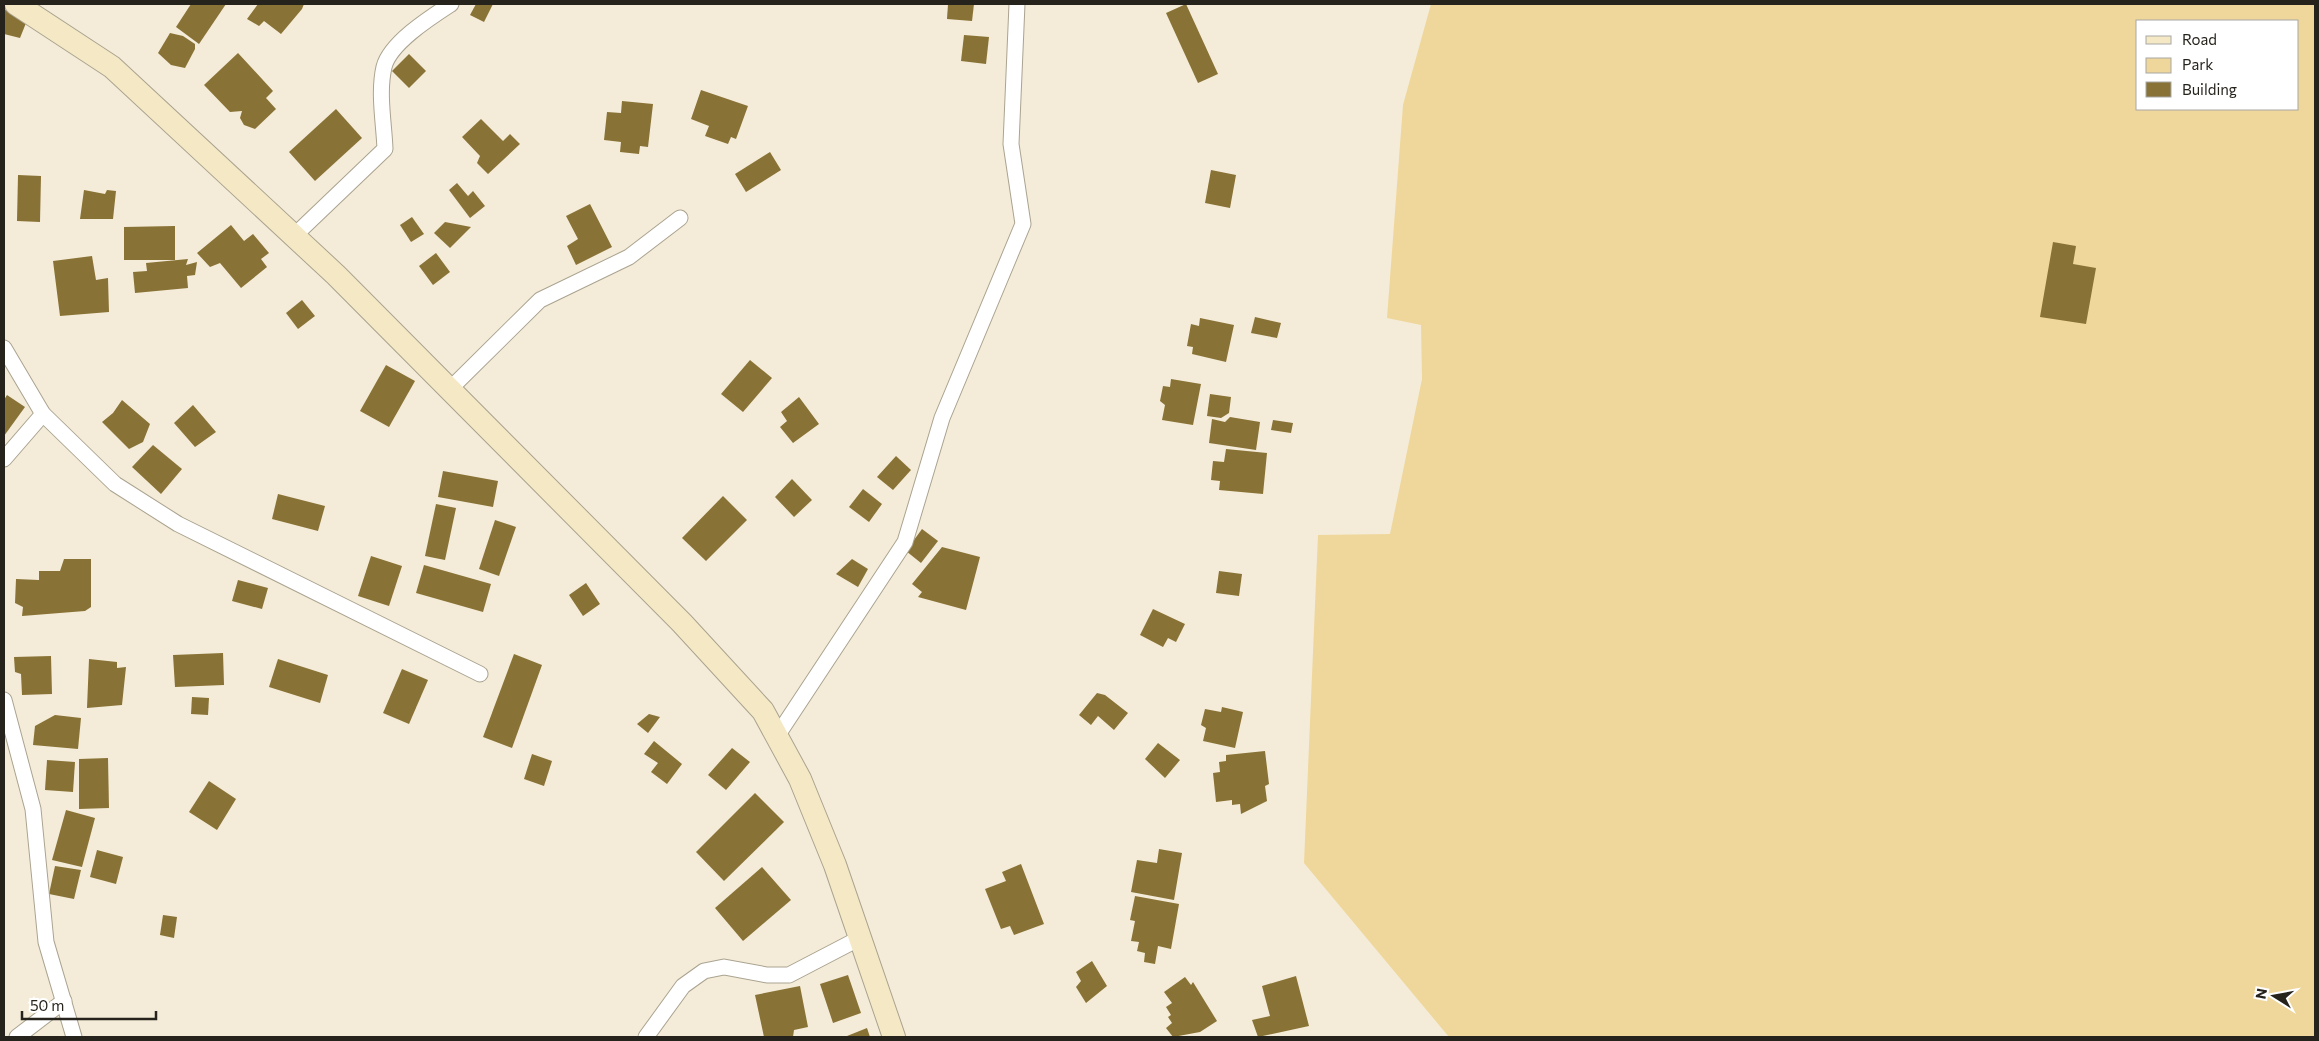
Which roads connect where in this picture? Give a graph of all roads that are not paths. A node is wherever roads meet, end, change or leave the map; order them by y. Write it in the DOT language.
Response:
graph roads {
  1 [pos="16,4"];
  2 [pos="451,4"];
  3 [pos="1017,4"];
  4 [pos="680,218"];
  5 [pos="294,236"];
  6 [pos="4,348"];
  7 [pos="450,389"];
  8 [pos="43,414"];
  9 [pos="4,459"];
  10 [pos="480,674"];
  11 [pos="4,700"];
  12 [pos="777,736"];
  13 [pos="860,938"];
  14 [pos="64,1001"];
  15 [pos="17,1037"];
  16 [pos="74,1037"];
  17 [pos="646,1037"];
  18 [pos="894,1037"];
  1 -- 5 [label="street"];
  2 -- 5 [label="street"];
  3 -- 12 [label="street"];
  4 -- 7 [label="street"];
  5 -- 7 [label="street"];
  6 -- 8 [label="street"];
  7 -- 12 [label="street"];
  8 -- 9 [label="street"];
  8 -- 10 [label="street"];
  11 -- 14 [label="street"];
  12 -- 13 [label="street"];
  13 -- 17 [label="street"];
  13 -- 18 [label="street"];
  14 -- 15 [label="street"];
  14 -- 16 [label="street"];
}
